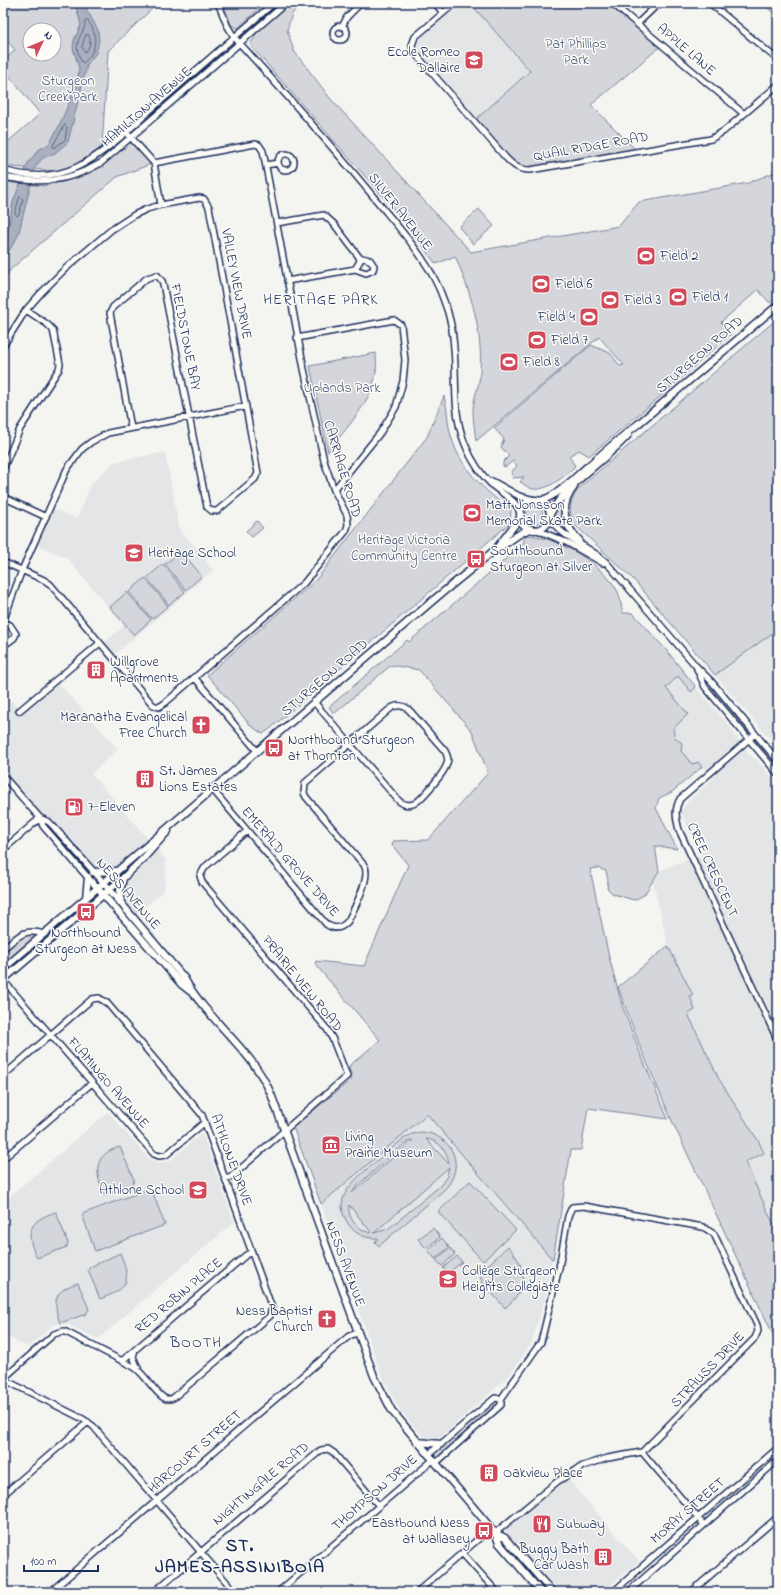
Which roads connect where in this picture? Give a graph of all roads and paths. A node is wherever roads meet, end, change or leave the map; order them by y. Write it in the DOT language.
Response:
graph roads {
  1 [pos="218,3"];
  2 [pos="274,3"];
  3 [pos="286,3"];
  4 [pos="361,3"];
  5 [pos="435,3"];
  6 [pos="454,3"];
  7 [pos="612,3"];
  8 [pos="659,3"];
  9 [pos="710,3"];
  10 [pos="443,13"];
  11 [pos="636,24"];
  12 [pos="342,27"];
  13 [pos="234,37"];
  14 [pos="240,43"];
  15 [pos="778,60"];
  16 [pos="778,86"];
  17 [pos="744,114"];
  18 [pos="126,132"];
  19 [pos="131,138"];
  20 [pos="154,163"];
  21 [pos="278,163"];
  22 [pos="266,165"];
  23 [pos="3,170"];
  24 [pos="14,176"];
  25 [pos="3,177"];
  26 [pos="44,178"];
  27 [pos="161,205"];
  28 [pos="277,223"];
  29 [pos="359,257"];
  30 [pos="356,268"];
  31 [pos="287,281"];
  32 [pos="778,305"];
  33 [pos="26,310"];
  34 [pos="297,338"];
  35 [pos="3,346"];
  36 [pos="246,406"];
  37 [pos="189,417"];
  38 [pos="638,424"];
  39 [pos="131,428"];
  40 [pos="3,469"];
  41 [pos="483,474"];
  42 [pos="579,481"];
  43 [pos="334,490"];
  44 [pos="3,497"];
  45 [pos="537,500"];
  46 [pos="550,515"];
  47 [pos="520,516"];
  48 [pos="46,517"];
  49 [pos="533,529"];
  50 [pos="579,540"];
  51 [pos="586,548"];
  52 [pos="496,549"];
  53 [pos="3,562"];
  54 [pos="22,570"];
  55 [pos="616,574"];
  56 [pos="3,622"];
  57 [pos="100,642"];
  58 [pos="3,646"];
  59 [pos="696,666"];
  60 [pos="194,677"];
  61 [pos="314,702"];
  62 [pos="20,711"];
  63 [pos="755,734"];
  64 [pos="748,739"];
  65 [pos="350,743"];
  66 [pos="258,751"];
  67 [pos="778,761"];
  68 [pos="778,774"];
  69 [pos="3,776"];
  70 [pos="213,790"];
  71 [pos="40,818"];
  72 [pos="171,826"];
  73 [pos="247,831"];
  74 [pos="3,850"];
  75 [pos="118,871"];
  76 [pos="93,872"];
  77 [pos="88,877"];
  78 [pos="123,878"];
  79 [pos="104,883"];
  80 [pos="98,889"];
  81 [pos="109,889"];
  82 [pos="103,894"];
  83 [pos="86,898"];
  84 [pos="121,903"];
  85 [pos="44,934"];
  86 [pos="3,948"];
  87 [pos="3,969"];
  88 [pos="3,980"];
  89 [pos="192,992"];
  90 [pos="51,1035"];
  91 [pos="778,1041"];
  92 [pos="3,1076"];
  93 [pos="92,1083"];
  94 [pos="205,1122"];
  95 [pos="284,1130"];
  96 [pos="3,1159"];
  97 [pos="225,1179"];
  98 [pos="570,1210"];
  99 [pos="252,1252"];
  100 [pos="357,1332"];
  101 [pos="136,1349"];
  102 [pos="123,1360"];
  103 [pos="140,1370"];
  104 [pos="3,1379"];
  105 [pos="501,1399"];
  106 [pos="88,1422"];
  107 [pos="417,1442"];
  108 [pos="441,1444"];
  109 [pos="778,1448"];
  110 [pos="642,1452"];
  111 [pos="432,1459"];
  112 [pos="778,1460"];
  113 [pos="3,1495"];
  114 [pos="157,1500"];
  115 [pos="379,1506"];
  116 [pos="778,1517"];
  117 [pos="698,1518"];
  118 [pos="704,1526"];
  119 [pos="493,1531"];
  120 [pos="200,1552"];
  121 [pos="462,1553"];
  122 [pos="697,1586"];
  123 [pos="50,1592"];
  124 [pos="154,1592"];
  125 [pos="235,1592"];
  126 [pos="278,1592"];
  127 [pos="417,1592"];
  128 [pos="497,1592"];
  129 [pos="541,1592"];
  130 [pos="552,1592"];
  131 [pos="613,1592"];
  132 [pos="628,1592"];
  133 [pos="690,1592"];
  134 [pos="702,1592"];
  1 -- 13 [label="street, SILVER AVENUE"];
  2 -- 13 [label="street, HAMILTON AVENUE"];
  3 -- 14 [label="street, HAMILTON AVENUE"];
  4 -- 12 [label="street"];
  5 -- 10 [label="street"];
  6 -- 10 [label="street, QUAIL RIDGE ROAD"];
  7 -- 11 [label="street, APPLE LANE"];
  8 -- 11 [label="street"];
  9 -- 15 [label="street"];
  10 -- 17 [label="street, QUAIL RIDGE ROAD"];
  11 -- 17 [label="street, APPLE LANE"];
  13 -- 14 [label="street, SILVER AVENUE"];
  13 -- 18 [label="street, HAMILTON AVENUE"];
  14 -- 19 [label="street, HAMILTON AVENUE"];
  14 -- 41 [label="street, SILVER AVENUE"];
  16 -- 17 [label="street, QUAIL RIDGE ROAD"];
  18 -- 19 [label="street"];
  18 -- 26 [label="street, HAMILTON AVENUE"];
  19 -- 20 [label="street"];
  19 -- 26 [label="street, HAMILTON AVENUE"];
  20 -- 22 [label="street, CARRIAGE ROAD"];
  20 -- 27 [label="street"];
  21 -- 22 [label="street"];
  22 -- 28 [label="street, CARRIAGE ROAD"];
  23 -- 24 [label="street, HAMILTON AVENUE"];
  24 -- 25 [label="street, HAMILTON AVENUE"];
  24 -- 26 [label="street, HAMILTON AVENUE"];
  27 -- 33 [label="street, VALLEY VIEW DRIVE"];
  27 -- 36 [label="street, VALLEY VIEW DRIVE"];
  28 -- 29 [label="street"];
  28 -- 31 [label="street, CARRIAGE ROAD"];
  29 -- 30 [label="street"];
  29 -- 30 [label="street"];
  30 -- 31 [label="street"];
  31 -- 34 [label="street, CARRIAGE ROAD"];
  32 -- 38 [label="main road, STURGEON ROAD"];
  33 -- 35 [label="street, VALLEY VIEW DRIVE"];
  33 -- 40 [label="street"];
  34 -- 43 [label="street, CARRIAGE ROAD"];
  34 -- 43 [label="street"];
  36 -- 37 [label="street"];
  36 -- 37 [label="street, VALLEY VIEW DRIVE"];
  37 -- 39 [label="street"];
  37 -- 39 [label="street, FIELDSTONE BAY"];
  38 -- 42 [label="main road, STURGEON ROAD"];
  38 -- 45 [label="main road, STURGEON ROAD"];
  39 -- 48 [label="street"];
  41 -- 45 [label="street, SILVER AVENUE"];
  41 -- 47 [label="street, SILVER AVENUE"];
  42 -- 46 [label="main road, STURGEON ROAD"];
  42 -- 50 [label="main road"];
  43 -- 60 [label="street, CARRIAGE ROAD"];
  44 -- 48 [label="street"];
  45 -- 46 [label="main road"];
  45 -- 47 [label="main road"];
  46 -- 49 [label="main road"];
  46 -- 51 [label="street"];
  47 -- 49 [label="main road"];
  47 -- 52 [label="main road, STURGEON ROAD"];
  48 -- 54 [label="street"];
  49 -- 52 [label="main road, STURGEON ROAD"];
  49 -- 55 [label="street"];
  50 -- 51 [label="street"];
  51 -- 55 [label="street"];
  52 -- 61 [label="main road, STURGEON ROAD"];
  53 -- 54 [label="street, CARRIAGE ROAD"];
  54 -- 56 [label="street"];
  54 -- 57 [label="street, CARRIAGE ROAD"];
  55 -- 59 [label="street"];
  56 -- 58 [label="street"];
  57 -- 60 [label="street, CARRIAGE ROAD"];
  57 -- 62 [label="street"];
  59 -- 63 [label="street"];
  59 -- 64 [label="street"];
  60 -- 66 [label="street"];
  61 -- 65 [label="street"];
  61 -- 66 [label="main road, STURGEON ROAD"];
  63 -- 64 [label="street, CREE CRESCENT"];
  63 -- 67 [label="street"];
  64 -- 68 [label="street"];
  64 -- 91 [label="street, CREE CRESCENT"];
  65 -- 65 [label="street, EMERALD GROVE DRIVE"];
  65 -- 73 [label="street, EMERALD GROVE DRIVE"];
  66 -- 70 [label="main road, STURGEON ROAD"];
  69 -- 71 [label="street, NESS AVENUE"];
  70 -- 72 [label="main road, STURGEON ROAD"];
  70 -- 73 [label="street, EMERALD GROVE DRIVE"];
  71 -- 74 [label="street"];
  71 -- 76 [label="street, NESS AVENUE"];
  71 -- 77 [label="street, NESS AVENUE"];
  72 -- 75 [label="main road, STURGEON ROAD"];
  72 -- 78 [label="main road, STURGEON ROAD"];
  73 -- 95 [label="street, PRAIRIE VIEW ROAD"];
  75 -- 76 [label="main road"];
  75 -- 79 [label="main road, STURGEON ROAD"];
  76 -- 79 [label="street, NESS AVENUE"];
  77 -- 80 [label="street, NESS AVENUE"];
  77 -- 83 [label="main road"];
  78 -- 81 [label="main road, STURGEON ROAD"];
  78 -- 84 [label="main road"];
  79 -- 80 [label="main road, STURGEON ROAD"];
  79 -- 81 [label="main road, NESS AVENUE"];
  80 -- 82 [label="main road, NESS AVENUE"];
  80 -- 83 [label="main road, STURGEON ROAD"];
  81 -- 82 [label="main road, STURGEON ROAD"];
  81 -- 84 [label="main road, NESS AVENUE"];
  82 -- 88 [label="main road, STURGEON ROAD"];
  82 -- 89 [label="main road, NESS AVENUE"];
  83 -- 85 [label="main road, STURGEON ROAD"];
  84 -- 89 [label="main road, NESS AVENUE"];
  85 -- 86 [label="street"];
  85 -- 87 [label="main road, STURGEON ROAD"];
  88 -- 90 [label="street, FLAMINGO AVENUE"];
  89 -- 95 [label="main road, NESS AVENUE"];
  90 -- 92 [label="street, ATHLONE DRIVE"];
  90 -- 93 [label="street, FLAMINGO AVENUE"];
  90 -- 94 [label="street, ATHLONE DRIVE"];
  93 -- 94 [label="street, FLAMINGO AVENUE"];
  93 -- 96 [label="street"];
  94 -- 97 [label="street, ATHLONE DRIVE"];
  95 -- 97 [label="street, PRAIRIE VIEW ROAD"];
  95 -- 100 [label="main road, NESS AVENUE"];
  97 -- 99 [label="street, ATHLONE DRIVE"];
  98 -- 105 [label="street, THOMPSON DRIVE"];
  98 -- 110 [label="street, STRAUSS DRIVE"];
  99 -- 101 [label="street, RED ROBIN PLACE"];
  99 -- 103 [label="street, ATHLONE DRIVE"];
  100 -- 107 [label="main road, NESS AVENUE"];
  100 -- 114 [label="street, HARCOURT STREET"];
  101 -- 102 [label="street, RED ROBIN PLACE"];
  101 -- 103 [label="street, ATHLONE DRIVE"];
  102 -- 103 [label="street, ATHLONE DRIVE"];
  102 -- 104 [label="street, ATHLONE DRIVE"];
  104 -- 106 [label="street"];
  105 -- 108 [label="street, THOMPSON DRIVE"];
  105 -- 111 [label="street, THOMPSON DRIVE"];
  106 -- 113 [label="street"];
  106 -- 114 [label="street"];
  107 -- 108 [label="main road"];
  107 -- 111 [label="main road, NESS AVENUE"];
  108 -- 111 [label="street, THOMPSON DRIVE"];
  109 -- 117 [label="street, MORAY STREET"];
  110 -- 117 [label="street"];
  110 -- 119 [label="street"];
  111 -- 115 [label="street, THOMPSON DRIVE"];
  111 -- 119 [label="main road, NESS AVENUE"];
  112 -- 118 [label="street, MORAY STREET"];
  114 -- 120 [label="street"];
  114 -- 123 [label="street, HARCOURT STREET"];
  115 -- 120 [label="street, NIGHTINGALE ROAD"];
  115 -- 126 [label="street, THOMPSON DRIVE"];
  116 -- 122 [label="street"];
  117 -- 118 [label="street"];
  117 -- 131 [label="street, MORAY STREET"];
  118 -- 132 [label="street, MORAY STREET"];
  119 -- 121 [label="street"];
  119 -- 129 [label="main road, NESS AVENUE"];
  119 -- 130 [label="main road, NESS AVENUE"];
  120 -- 124 [label="street, NIGHTINGALE ROAD"];
  120 -- 125 [label="street"];
  121 -- 127 [label="street"];
  121 -- 128 [label="street"];
  122 -- 133 [label="street"];
  122 -- 134 [label="street"];
}
